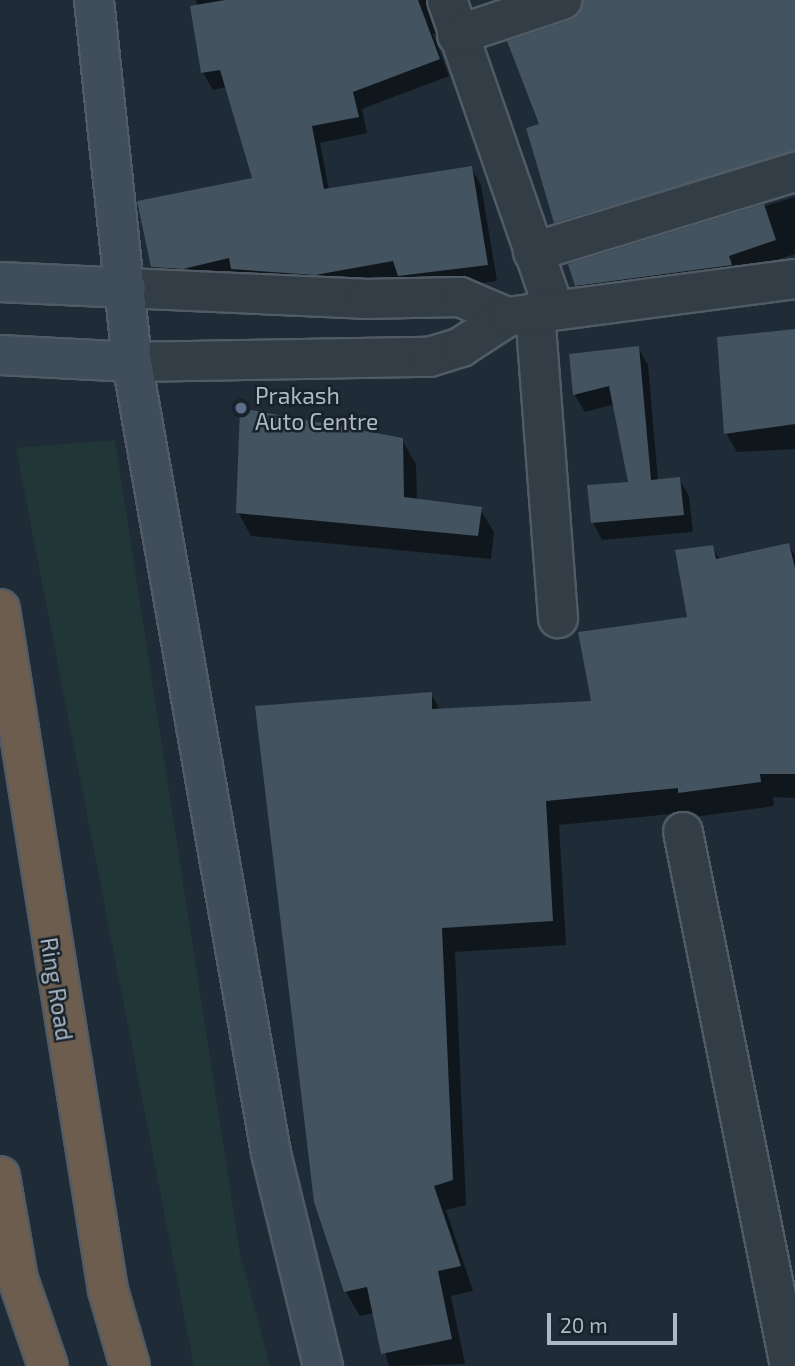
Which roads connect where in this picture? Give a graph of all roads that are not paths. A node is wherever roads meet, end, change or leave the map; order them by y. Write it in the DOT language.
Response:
graph roads {
  1 [pos="94,0"];
  2 [pos="562,0"];
  3 [pos="452,18"];
  4 [pos="795,172"];
  5 [pos="533,252"];
  6 [pos="795,279"];
  7 [pos="0,282"];
  8 [pos="126,288"];
  9 [pos="532,312"];
  10 [pos="0,355"];
  11 [pos="132,362"];
  12 [pos="0,609"];
  13 [pos="558,618"];
  14 [pos="683,832"];
  15 [pos="0,1176"];
  16 [pos="48,1366"];
  17 [pos="130,1366"];
  18 [pos="323,1366"];
  19 [pos="790,1366"];
  1 -- 8 [label="street"];
  2 -- 3 [label="street"];
  3 -- 5 [label="street"];
  4 -- 5 [label="street"];
  5 -- 9 [label="street"];
  6 -- 9 [label="street"];
  7 -- 8 [label="street"];
  8 -- 9 [label="street"];
  8 -- 11 [label="street"];
  9 -- 11 [label="street"];
  9 -- 13 [label="street"];
  10 -- 11 [label="street"];
  11 -- 18 [label="street"];
  12 -- 17 [label="highway, Ring Road"];
  14 -- 19 [label="street"];
  15 -- 16 [label="highway"];
}
